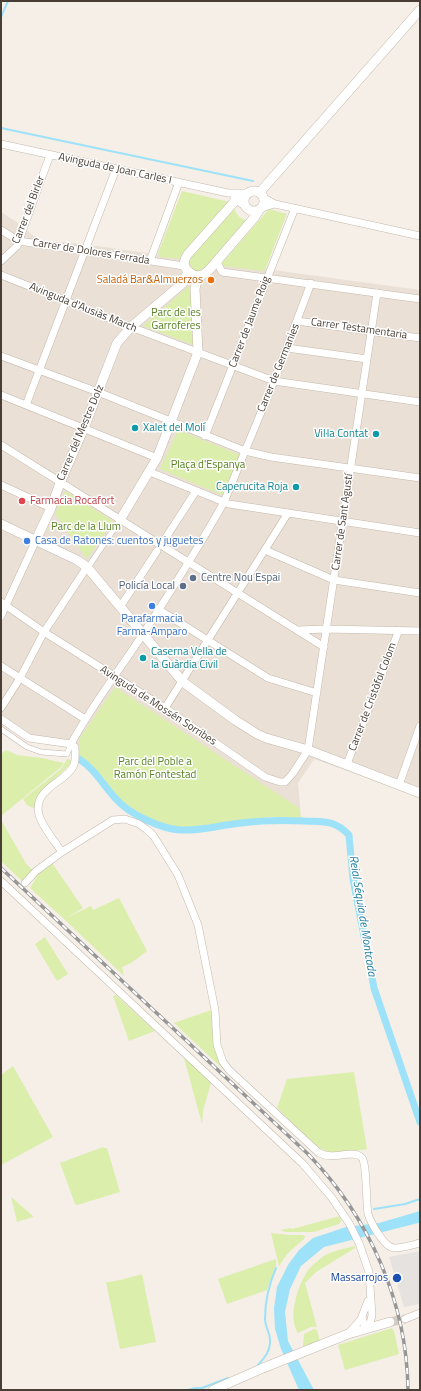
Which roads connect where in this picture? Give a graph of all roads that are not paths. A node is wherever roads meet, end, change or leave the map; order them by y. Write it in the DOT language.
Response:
graph roads {
  1 [pos="420,10"];
  2 [pos="1,144"];
  3 [pos="50,155"];
  4 [pos="116,169"];
  5 [pos="179,182"];
  6 [pos="228,193"];
  7 [pos="262,195"];
  8 [pos="243,196"];
  9 [pos="275,204"];
  10 [pos="295,208"];
  11 [pos="260,209"];
  12 [pos="1,230"];
  13 [pos="420,236"];
  14 [pos="19,241"];
  15 [pos="84,251"];
  16 [pos="1,261"];
  17 [pos="150,261"];
  18 [pos="217,262"];
  19 [pos="186,269"];
  20 [pos="1,275"];
  21 [pos="198,276"];
  22 [pos="267,278"];
  23 [pos="311,284"];
  24 [pos="377,293"];
  25 [pos="420,299"];
  26 [pos="66,301"];
  27 [pos="297,321"];
  28 [pos="131,327"];
  29 [pos="372,331"];
  30 [pos="420,338"];
  31 [pos="287,348"];
  32 [pos="198,352"];
  33 [pos="1,356"];
  34 [pos="367,359"];
  35 [pos="233,366"];
  36 [pos="40,370"];
  37 [pos="274,381"];
  38 [pos="98,392"];
  39 [pos="362,394"];
  40 [pos="1,395"];
  41 [pos="420,402"];
  42 [pos="26,405"];
  43 [pos="172,422"];
  44 [pos="84,428"];
  45 [pos="205,436"];
  46 [pos="1,445"];
  47 [pos="245,451"];
  48 [pos="157,458"];
  49 [pos="350,467"];
  50 [pos="150,472"];
  51 [pos="420,478"];
  52 [pos="60,483"];
  53 [pos="1,485"];
  54 [pos="196,492"];
  55 [pos="224,502"];
  56 [pos="51,508"];
  57 [pos="288,513"];
  58 [pos="120,520"];
  59 [pos="342,522"];
  60 [pos="1,524"];
  61 [pos="420,533"];
  62 [pos="36,540"];
  63 [pos="159,548"];
  64 [pos="265,550"];
  65 [pos="188,562"];
  66 [pos="89,565"];
  67 [pos="334,580"];
  68 [pos="238,593"];
  69 [pos="420,593"];
  70 [pos="3,604"];
  71 [pos="120,607"];
  72 [pos="158,609"];
  73 [pos="1,616"];
  74 [pos="326,629"];
  75 [pos="299,630"];
  76 [pos="399,630"];
  77 [pos="420,631"];
  78 [pos="44,632"];
  79 [pos="143,634"];
  80 [pos="208,640"];
  81 [pos="324,647"];
  82 [pos="1,666"];
  83 [pos="114,676"];
  84 [pos="20,678"];
  85 [pos="183,682"];
  86 [pos="317,693"];
  87 [pos="1,708"];
  88 [pos="165,708"];
  89 [pos="1,719"];
  90 [pos="85,719"];
  91 [pos="420,726"];
  92 [pos="1,729"];
  93 [pos="71,744"];
  94 [pos="308,750"];
  95 [pos="347,764"];
  96 [pos="399,785"];
  97 [pos="420,793"];
  98 [pos="62,852"];
  99 [pos="1,881"];
  100 [pos="25,883"];
  101 [pos="420,1243"];
  102 [pos="369,1291"];
  103 [pos="420,1313"];
  104 [pos="372,1316"];
  105 [pos="362,1317"];
  106 [pos="405,1319"];
  107 [pos="389,1322"];
  108 [pos="369,1328"];
  109 [pos="348,1334"];
  110 [pos="213,1390"];
  1 -- 7 [label="street"];
  2 -- 3 [label="street, Avinguda de Joan Carles I"];
  3 -- 4 [label="street, Avinguda de Joan Carles I"];
  3 -- 14 [label="street, Carrer del Birler"];
  4 -- 5 [label="street, Avinguda de Joan Carles I"];
  4 -- 15 [label="street"];
  5 -- 6 [label="street, Avinguda de Joan Carles I"];
  5 -- 17 [label="street"];
  6 -- 8 [label="street, Avinguda de Joan Carles I"];
  6 -- 8 [label="street, Avinguda de Joan Carles I"];
  7 -- 8 [label="street"];
  7 -- 9 [label="street"];
  7 -- 11 [label="street"];
  8 -- 11 [label="street"];
  8 -- 19 [label="street, Carrer del Mestre Dolz"];
  9 -- 10 [label="street"];
  9 -- 11 [label="street"];
  10 -- 13 [label="street"];
  10 -- 22 [label="street, Carrer de Jaume Roig"];
  11 -- 18 [label="street"];
  12 -- 14 [label="street, Carrer de Dolores Ferrada"];
  14 -- 15 [label="street, Carrer de Dolores Ferrada"];
  14 -- 16 [label="street, Carrer del Birler"];
  15 -- 17 [label="street, Carrer de Dolores Ferrada"];
  15 -- 26 [label="street"];
  17 -- 19 [label="street, Carrer de Dolores Ferrada"];
  18 -- 21 [label="street"];
  18 -- 22 [label="street"];
  19 -- 21 [label="street"];
  19 -- 28 [label="street, Carrer del Mestre Dolz"];
  20 -- 26 [label="street, Avinguda d'Ausiàs March"];
  21 -- 32 [label="street"];
  22 -- 23 [label="street"];
  22 -- 35 [label="street, Carrer de Jaume Roig"];
  23 -- 24 [label="street"];
  23 -- 27 [label="street, Carrer de Germanies"];
  24 -- 25 [label="street"];
  24 -- 29 [label="street, Carrer de Sant Agustí"];
  26 -- 28 [label="street, Avinguda d'Ausiàs March"];
  26 -- 36 [label="street"];
  27 -- 29 [label="street, Carrer Testamentaria"];
  27 -- 31 [label="street, Carrer de Germanies"];
  28 -- 32 [label="street, Avinguda d'Ausiàs March"];
  28 -- 38 [label="street, Carrer del Mestre Dolz"];
  29 -- 30 [label="street, Carrer Testamentaria"];
  29 -- 34 [label="street, Carrer de Sant Agustí"];
  31 -- 34 [label="street"];
  31 -- 37 [label="street, Carrer de Germanies"];
  32 -- 35 [label="street, Avinguda d'Ausiàs March"];
  32 -- 43 [label="street"];
  33 -- 36 [label="street"];
  34 -- 39 [label="street, Carrer de Sant Agustí"];
  35 -- 37 [label="street, Avinguda d'Ausiàs March"];
  35 -- 45 [label="street, Carrer de Jaume Roig"];
  36 -- 38 [label="street"];
  36 -- 42 [label="street"];
  37 -- 39 [label="street, Avinguda d'Ausiàs March"];
  37 -- 47 [label="street, Carrer de Germanies"];
  38 -- 43 [label="street"];
  38 -- 44 [label="street, Carrer del Mestre Dolz"];
  39 -- 41 [label="street, Avinguda d'Ausiàs March"];
  39 -- 49 [label="street, Carrer de Sant Agustí"];
  40 -- 42 [label="street"];
  42 -- 44 [label="street"];
  43 -- 45 [label="street"];
  43 -- 48 [label="street"];
  44 -- 48 [label="street"];
  44 -- 52 [label="street, Carrer del Mestre Dolz"];
  45 -- 47 [label="street"];
  46 -- 52 [label="street"];
  47 -- 49 [label="street"];
  47 -- 55 [label="street"];
  48 -- 50 [label="street"];
  49 -- 51 [label="street"];
  49 -- 59 [label="street, Carrer de Sant Agustí"];
  50 -- 54 [label="street"];
  50 -- 58 [label="street"];
  52 -- 56 [label="street, Carrer del Mestre Dolz"];
  52 -- 58 [label="street"];
  53 -- 56 [label="street"];
  54 -- 55 [label="street"];
  54 -- 63 [label="street"];
  55 -- 57 [label="street"];
  55 -- 65 [label="street"];
  56 -- 62 [label="street, Carrer del Mestre Dolz"];
  57 -- 59 [label="street"];
  57 -- 64 [label="street"];
  58 -- 63 [label="street"];
  58 -- 66 [label="street"];
  59 -- 61 [label="street"];
  59 -- 67 [label="street, Carrer de Sant Agustí"];
  60 -- 62 [label="street"];
  62 -- 66 [label="street"];
  62 -- 70 [label="street, Carrer del Mestre Dolz"];
  63 -- 65 [label="street"];
  63 -- 71 [label="street"];
  64 -- 67 [label="street"];
  64 -- 68 [label="street"];
  65 -- 68 [label="street"];
  65 -- 72 [label="street"];
  66 -- 71 [label="street"];
  66 -- 78 [label="street"];
  67 -- 69 [label="street"];
  67 -- 74 [label="street, Carrer de Sant Agustí"];
  68 -- 75 [label="street"];
  68 -- 80 [label="street"];
  70 -- 73 [label="street, Carrer del Mestre Dolz"];
  70 -- 78 [label="street, Avinguda de Mossén Sorribes"];
  71 -- 79 [label="street"];
  72 -- 79 [label="street"];
  72 -- 80 [label="street"];
  74 -- 75 [label="street"];
  74 -- 76 [label="street"];
  74 -- 81 [label="street, Carrer de Sant Agustí"];
  75 -- 81 [label="street"];
  76 -- 77 [label="street"];
  76 -- 95 [label="street, Carrer de Cristòfol Colom"];
  78 -- 83 [label="street, Avinguda de Mossén Sorribes"];
  78 -- 84 [label="street"];
  79 -- 83 [label="street"];
  79 -- 85 [label="street"];
  80 -- 85 [label="street"];
  80 -- 86 [label="street"];
  81 -- 86 [label="street, Carrer de Sant Agustí"];
  82 -- 84 [label="street"];
  83 -- 88 [label="street, Avinguda de Mossén Sorribes"];
  83 -- 90 [label="street"];
  84 -- 87 [label="street"];
  84 -- 90 [label="street"];
  85 -- 88 [label="street"];
  85 -- 94 [label="street"];
  86 -- 94 [label="street, Carrer de Sant Agustí"];
  88 -- 94 [label="street, Avinguda de Mossén Sorribes"];
  89 -- 93 [label="street"];
  90 -- 93 [label="street"];
  91 -- 96 [label="street"];
  92 -- 93 [label="street"];
  93 -- 98 [label="street"];
  94 -- 95 [label="street"];
  95 -- 96 [label="street"];
  96 -- 97 [label="street"];
  98 -- 100 [label="street"];
  98 -- 101 [label="street"];
  99 -- 102 [label="street"];
  102 -- 104 [label="street"];
  102 -- 105 [label="street"];
  103 -- 106 [label="street"];
  104 -- 107 [label="street"];
  104 -- 108 [label="street"];
  105 -- 108 [label="street"];
  105 -- 109 [label="street"];
  107 -- 108 [label="street"];
  108 -- 109 [label="street"];
  109 -- 110 [label="street"];
}
